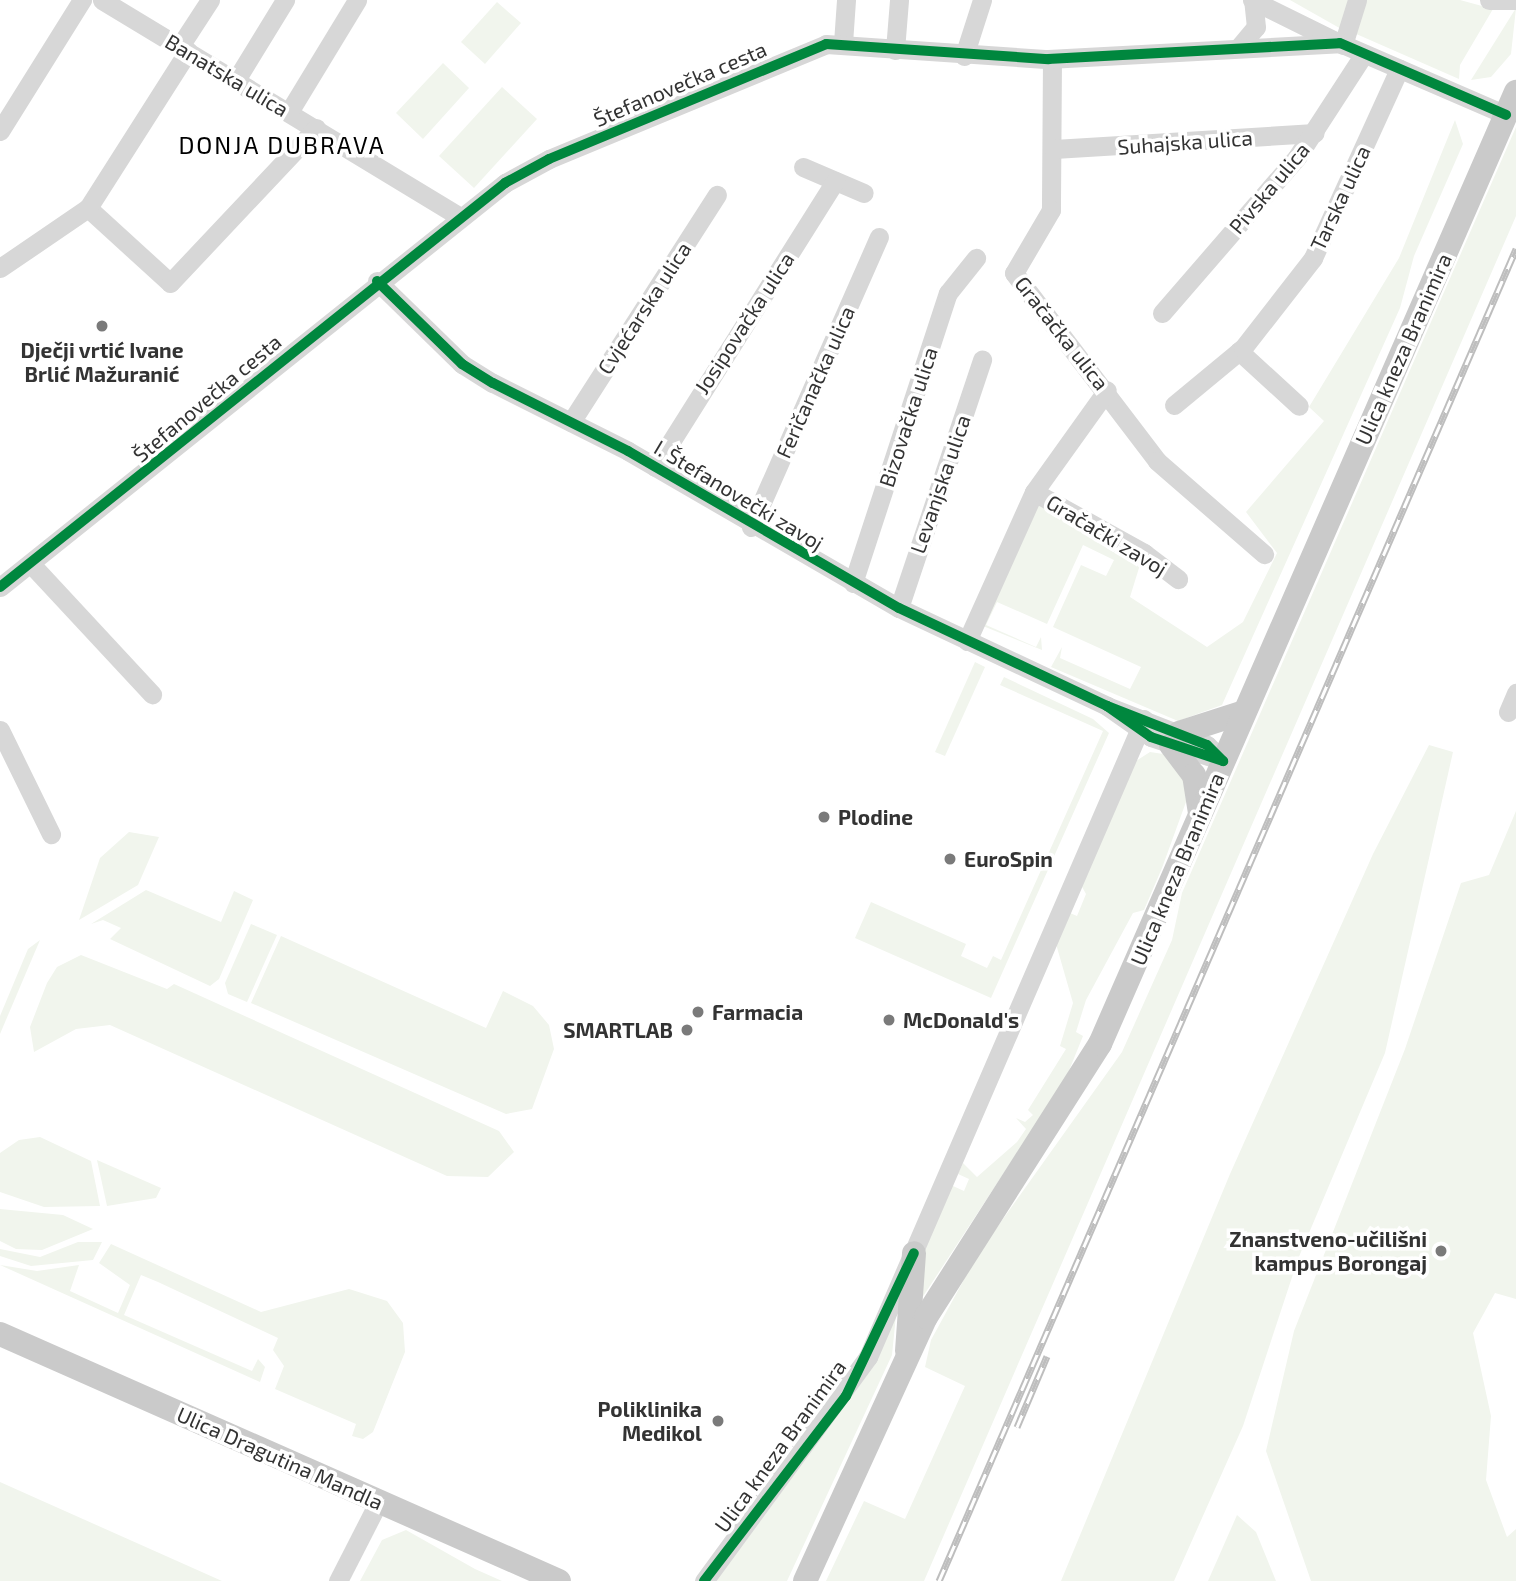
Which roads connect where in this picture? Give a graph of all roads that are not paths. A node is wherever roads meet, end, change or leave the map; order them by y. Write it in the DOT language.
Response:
graph roads {
  1 [pos="82,0"];
  2 [pos="102,0"];
  3 [pos="210,0"];
  4 [pos="285,0"];
  5 [pos="357,0"];
  6 [pos="846,0"];
  7 [pos="899,0"];
  8 [pos="982,0"];
  9 [pos="1253,0"];
  10 [pos="1357,0"];
  11 [pos="1489,0"];
  12 [pos="1515,1"];
  13 [pos="843,43"];
  14 [pos="1341,44"];
  15 [pos="1239,47"];
  16 [pos="184,49"];
  17 [pos="895,50"];
  18 [pos="1364,54"];
  19 [pos="964,56"];
  20 [pos="1052,59"];
  21 [pos="1399,69"];
  22 [pos="236,80"];
  23 [pos="1516,92"];
  24 [pos="289,112"];
  25 [pos="1506,115"];
  26 [pos="316,128"];
  27 [pos="0,131"];
  28 [pos="1315,133"];
  29 [pos="1054,149"];
  30 [pos="803,167"];
  31 [pos="835,181"];
  32 [pos="864,193"];
  33 [pos="716,195"];
  34 [pos="88,208"];
  35 [pos="460,217"];
  36 [pos="879,237"];
  37 [pos="976,258"];
  38 [pos="0,268"];
  39 [pos="377,281"];
  40 [pos="1162,313"];
  41 [pos="1239,351"];
  42 [pos="982,360"];
  43 [pos="1107,390"];
  44 [pos="1174,405"];
  45 [pos="1299,407"];
  46 [pos="571,422"];
  47 [pos="655,467"];
  48 [pos="1034,492"];
  49 [pos="751,527"];
  50 [pos="1264,554"];
  51 [pos="31,564"];
  52 [pos="1178,579"];
  53 [pos="853,583"];
  54 [pos="0,587"];
  55 [pos="899,608"];
  56 [pos="967,641"];
  57 [pos="1516,693"];
  58 [pos="152,695"];
  59 [pos="1112,710"];
  60 [pos="1244,712"];
  61 [pos="1508,712"];
  62 [pos="1142,725"];
  63 [pos="0,730"];
  64 [pos="1172,740"];
  65 [pos="1223,761"];
  66 [pos="1125,765"];
  67 [pos="1200,814"];
  68 [pos="51,834"];
  69 [pos="914,1253"];
  70 [pos="0,1334"];
  71 [pos="908,1356"];
  72 [pos="379,1501"];
  73 [pos="338,1581"];
  74 [pos="559,1581"];
  75 [pos="704,1581"];
  76 [pos="805,1581"];
  1 -- 27 [label="street"];
  2 -- 16 [label="street, Banatska ulica"];
  3 -- 16 [label="street"];
  4 -- 22 [label="street"];
  5 -- 24 [label="street"];
  6 -- 13 [label="street"];
  7 -- 17 [label="street"];
  8 -- 19 [label="street"];
  9 -- 14 [label="street"];
  9 -- 15 [label="street"];
  10 -- 14 [label="street"];
  11 -- 12 [label="street"];
  13 -- 17 [label="street, Štefanovečka cesta"];
  13 -- 35 [label="street, Štefanovečka cesta"];
  14 -- 15 [label="street, Štefanovečka cesta"];
  14 -- 18 [label="street, Štefanovečka cesta"];
  15 -- 20 [label="street, Štefanovečka cesta"];
  16 -- 22 [label="street, Banatska ulica"];
  16 -- 34 [label="street"];
  17 -- 19 [label="street, Štefanovečka cesta"];
  18 -- 21 [label="street, Štefanovečka cesta"];
  18 -- 28 [label="street, Pivska ulica"];
  19 -- 20 [label="street, Štefanovečka cesta"];
  20 -- 29 [label="street, Gračačka ulica"];
  21 -- 25 [label="street, Štefanovečka cesta"];
  21 -- 41 [label="street, Tarska ulica"];
  22 -- 24 [label="street, Banatska ulica"];
  23 -- 25 [label="main road, Ulica kneza Branimira"];
  24 -- 26 [label="street, Banatska ulica"];
  25 -- 60 [label="main road, Ulica kneza Branimira"];
  26 -- 34 [label="street"];
  26 -- 35 [label="street, Banatska ulica"];
  28 -- 29 [label="street, Suhajska ulica"];
  28 -- 40 [label="street, Pivska ulica"];
  29 -- 43 [label="street, Gračačka ulica"];
  30 -- 31 [label="street"];
  31 -- 32 [label="street"];
  31 -- 47 [label="street, Josipovačka ulica"];
  33 -- 46 [label="street, Cvjećarska ulica"];
  34 -- 38 [label="street"];
  35 -- 39 [label="street, Štefanovečka cesta"];
  36 -- 49 [label="street, Feričanačka ulica"];
  37 -- 53 [label="street, Bizovačka ulica"];
  39 -- 46 [label="street, I. Štefanovečki zavoj"];
  39 -- 51 [label="street, Štefanovečka cesta"];
  41 -- 44 [label="street, Tarska ulica"];
  41 -- 45 [label="street"];
  42 -- 55 [label="street, Levanjska ulica"];
  43 -- 48 [label="street, Gračački zavoj"];
  43 -- 50 [label="street, Gračačka ulica"];
  46 -- 47 [label="street, I. Štefanovečki zavoj"];
  47 -- 49 [label="street, I. Štefanovečki zavoj"];
  48 -- 52 [label="street, Gračački zavoj"];
  48 -- 56 [label="street, Gračački zavoj"];
  49 -- 53 [label="street, I. Štefanovečki zavoj"];
  51 -- 54 [label="street, Štefanovečka cesta"];
  51 -- 58 [label="street"];
  53 -- 55 [label="street, I. Štefanovečki zavoj"];
  55 -- 56 [label="street, I. Štefanovečki zavoj"];
  56 -- 59 [label="street, I. Štefanovečki zavoj"];
  57 -- 61 [label="street"];
  59 -- 62 [label="street, I. Štefanovečki zavoj"];
  59 -- 66 [label="street"];
  60 -- 64 [label="main road"];
  60 -- 65 [label="main road, Ulica kneza Branimira"];
  62 -- 64 [label="street, I. Štefanovečki zavoj"];
  62 -- 66 [label="street, Ulica kneza Branimira"];
  63 -- 68 [label="street"];
  64 -- 65 [label="street, I. Štefanovečki zavoj"];
  64 -- 66 [label="street"];
  64 -- 67 [label="main road"];
  65 -- 67 [label="main road, Ulica kneza Branimira"];
  66 -- 69 [label="street, Ulica kneza Branimira"];
  67 -- 71 [label="main road, Ulica kneza Branimira"];
  69 -- 71 [label="main road"];
  69 -- 75 [label="street, Ulica kneza Branimira"];
  70 -- 72 [label="main road, Ulica Dragutina Mandla"];
  71 -- 76 [label="main road, Ulica kneza Branimira"];
  72 -- 73 [label="street"];
  72 -- 74 [label="main road, Ulica Dragutina Mandla"];
}
